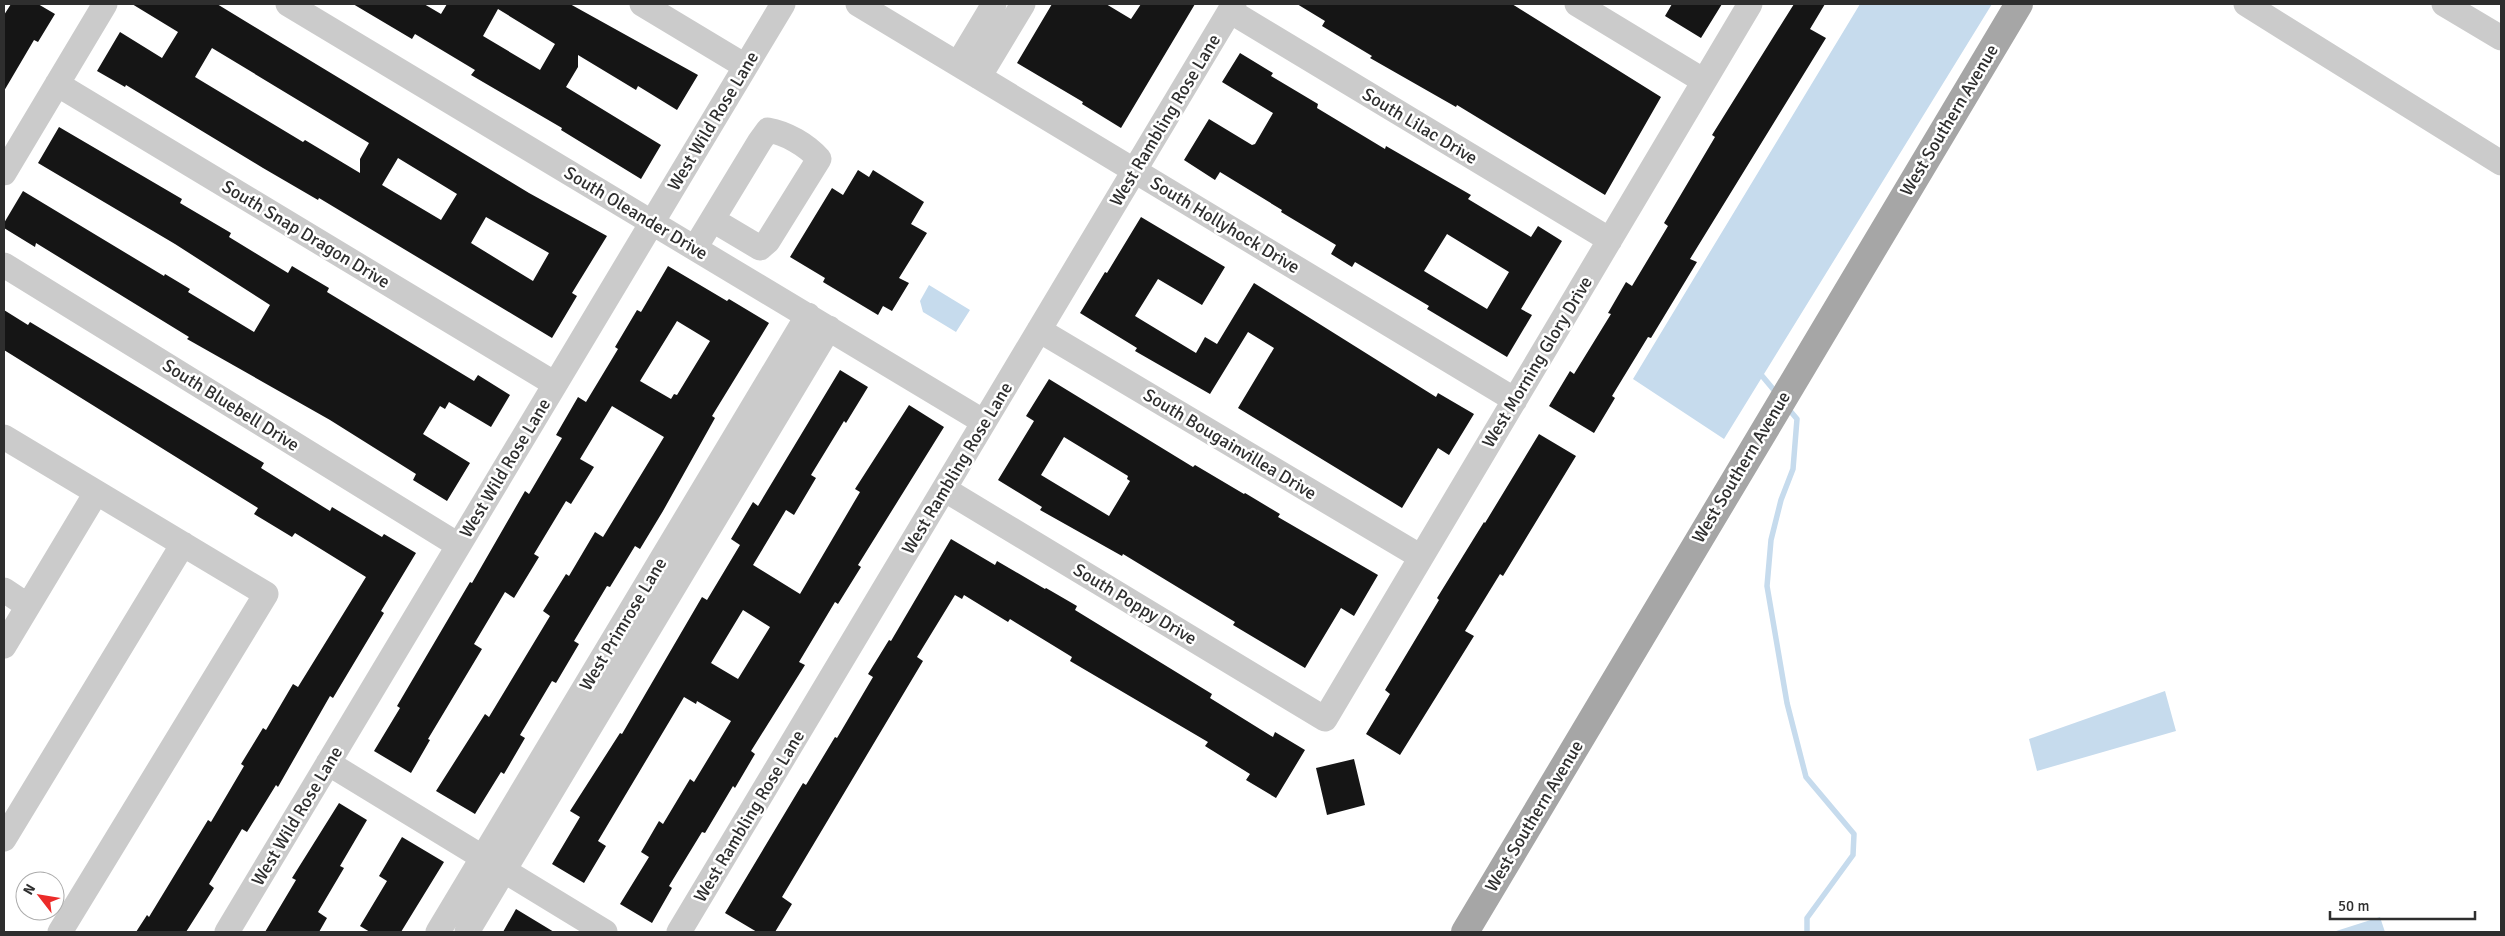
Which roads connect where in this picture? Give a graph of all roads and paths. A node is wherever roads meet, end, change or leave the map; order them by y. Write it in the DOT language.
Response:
graph roads {
  1 [pos="105,4"];
  2 [pos="288,4"];
  3 [pos="642,4"];
  4 [pos="783,4"];
  5 [pos="858,4"];
  6 [pos="994,4"];
  7 [pos="1023,4"];
  8 [pos="1577,4"];
  9 [pos="1750,4"];
  10 [pos="2019,4"];
  11 [pos="2246,4"];
  12 [pos="2444,4"];
  13 [pos="1232,8"];
  14 [pos="2501,38"];
  15 [pos="745,66"];
  16 [pos="969,70"];
  17 [pos="1704,81"];
  18 [pos="57,84"];
  19 [pos="2501,163"];
  20 [pos="1134,171"];
  21 [pos="4,173"];
  22 [pos="713,220"];
  23 [pos="652,222"];
  24 [pos="1610,240"];
  25 [pos="696,248"];
  26 [pos="4,265"];
  27 [pos="808,315"];
  28 [pos="829,328"];
  29 [pos="1039,330"];
  30 [pos="555,384"];
  31 [pos="1515,400"];
  32 [pos="984,422"];
  33 [pos="7,446"];
  34 [pos="944,489"];
  35 [pos="96,493"];
  36 [pos="692,507"];
  37 [pos="714,521"];
  38 [pos="183,544"];
  39 [pos="458,545"];
  40 [pos="1421,558"];
  41 [pos="4,590"];
  42 [pos="28,606"];
  43 [pos="4,646"];
  44 [pos="597,666"];
  45 [pos="619,678"];
  46 [pos="1325,719"];
  47 [pos="328,763"];
  48 [pos="4,839"];
  49 [pos="483,856"];
  50 [pos="504,869"];
  51 [pos="60,932"];
  52 [pos="227,932"];
  53 [pos="438,932"];
  54 [pos="467,932"];
  55 [pos="604,932"];
  56 [pos="679,932"];
  57 [pos="1465,932"];
  1 -- 18 [label="street"];
  2 -- 23 [label="street, South Oleander Drive"];
  3 -- 15 [label="street"];
  4 -- 15 [label="street, West Wild Rose Lane"];
  5 -- 16 [label="street, South Hollyhock Drive"];
  6 -- 16 [label="street"];
  7 -- 16 [label="street"];
  8 -- 17 [label="street"];
  9 -- 17 [label="street, West Morning Glory Drive"];
  10 -- 57 [label="main road, West Southern Avenue"];
  11 -- 19 [label="street"];
  12 -- 14 [label="street"];
  13 -- 20 [label="street, West Rambling Rose Lane"];
  13 -- 24 [label="street, South Lilac Drive"];
  15 -- 23 [label="street, West Wild Rose Lane"];
  16 -- 20 [label="street, South Hollyhock Drive"];
  17 -- 24 [label="street, West Morning Glory Drive"];
  18 -- 21 [label="street"];
  18 -- 30 [label="street, South Snap Dragon Drive"];
  20 -- 29 [label="street, West Rambling Rose Lane"];
  20 -- 31 [label="street, South Hollyhock Drive"];
  22 -- 22 [label="street"];
  22 -- 25 [label="street"];
  23 -- 25 [label="street, South Oleander Drive"];
  23 -- 30 [label="street, West Wild Rose Lane"];
  24 -- 31 [label="street, West Morning Glory Drive"];
  25 -- 27 [label="street, South Oleander Drive"];
  26 -- 39 [label="street, South Bluebell Drive"];
  27 -- 28 [label="street, South Oleander Drive"];
  27 -- 36 [label="street, West Primrose Lane"];
  28 -- 32 [label="street, South Oleander Drive"];
  28 -- 37 [label="street, West Primrose Lane"];
  29 -- 32 [label="street, West Rambling Rose Lane"];
  29 -- 40 [label="street, South Bougainvillea Drive"];
  30 -- 39 [label="street, West Wild Rose Lane"];
  31 -- 40 [label="street, West Morning Glory Drive"];
  32 -- 34 [label="street, West Rambling Rose Lane"];
  33 -- 35 [label="street"];
  34 -- 46 [label="street, South Poppy Drive"];
  34 -- 56 [label="street, West Rambling Rose Lane"];
  35 -- 38 [label="street"];
  35 -- 42 [label="street"];
  36 -- 37 [label="street"];
  36 -- 44 [label="street, West Primrose Lane"];
  37 -- 45 [label="street, West Primrose Lane"];
  38 -- 48 [label="street"];
  38 -- 51 [label="street"];
  39 -- 47 [label="street, West Wild Rose Lane"];
  40 -- 46 [label="street, West Morning Glory Drive"];
  41 -- 42 [label="street"];
  42 -- 43 [label="street"];
  44 -- 45 [label="street"];
  44 -- 49 [label="street, West Primrose Lane"];
  45 -- 50 [label="street, West Primrose Lane"];
  47 -- 49 [label="street"];
  47 -- 52 [label="street, West Wild Rose Lane"];
  49 -- 50 [label="street"];
  49 -- 53 [label="street, West Primrose Lane"];
  50 -- 54 [label="street, West Primrose Lane"];
  50 -- 55 [label="street"];
}
